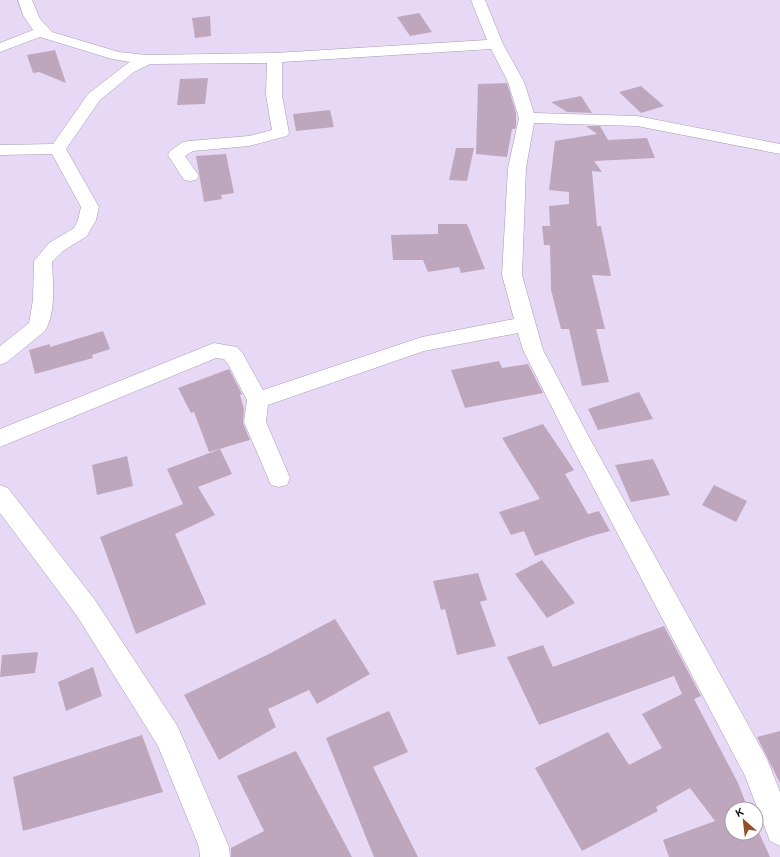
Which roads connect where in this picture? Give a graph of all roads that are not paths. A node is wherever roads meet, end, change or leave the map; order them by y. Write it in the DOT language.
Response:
graph roads {
  1 [pos="25,0"];
  2 [pos="478,0"];
  3 [pos="42,31"];
  4 [pos="496,44"];
  5 [pos="0,48"];
  6 [pos="275,58"];
  7 [pos="147,60"];
  8 [pos="527,118"];
  9 [pos="58,149"];
  10 [pos="780,149"];
  11 [pos="0,150"];
  12 [pos="190,176"];
  13 [pos="526,324"];
  14 [pos="0,357"];
  15 [pos="258,400"];
  16 [pos="0,438"];
  17 [pos="279,478"];
  18 [pos="0,495"];
  19 [pos="780,831"];
  20 [pos="215,857"];
  1 -- 3 [label="street"];
  2 -- 4 [label="street"];
  3 -- 5 [label="street"];
  3 -- 7 [label="street"];
  4 -- 6 [label="street"];
  4 -- 8 [label="street"];
  6 -- 7 [label="street"];
  6 -- 12 [label="street"];
  7 -- 9 [label="street"];
  8 -- 10 [label="street"];
  8 -- 13 [label="street"];
  9 -- 11 [label="street"];
  9 -- 14 [label="street"];
  13 -- 15 [label="street"];
  13 -- 19 [label="street"];
  15 -- 16 [label="street"];
  15 -- 17 [label="street"];
  18 -- 20 [label="street"];
}
